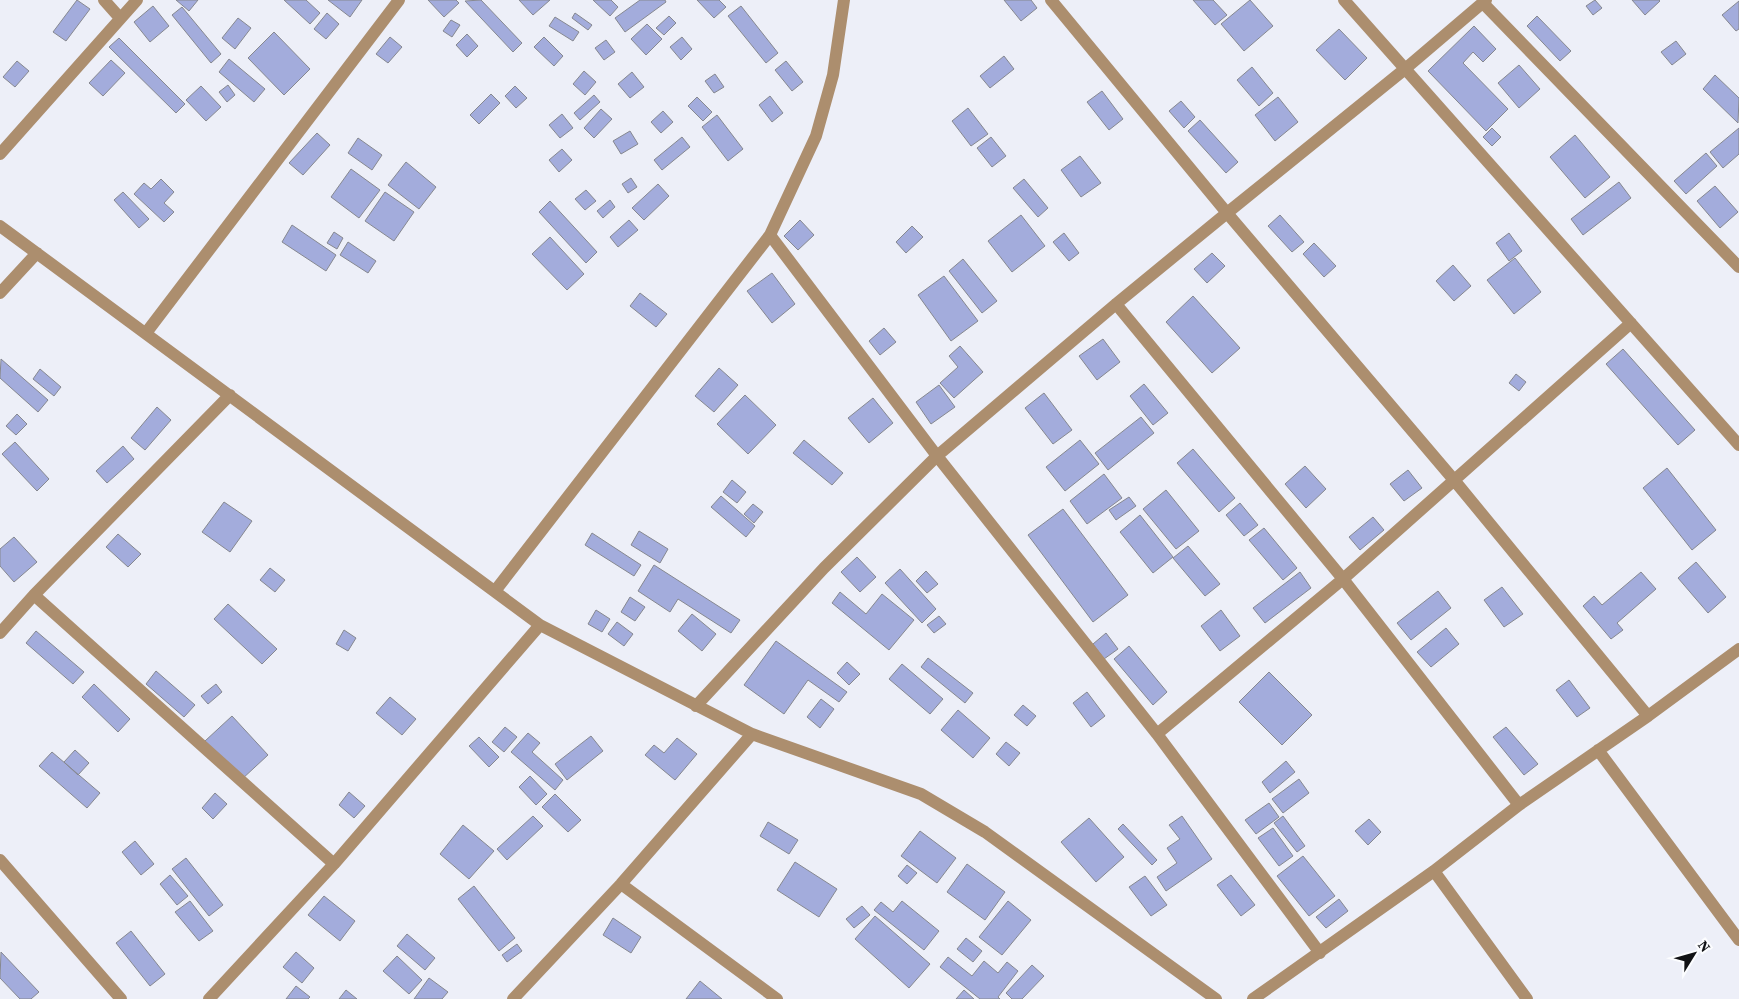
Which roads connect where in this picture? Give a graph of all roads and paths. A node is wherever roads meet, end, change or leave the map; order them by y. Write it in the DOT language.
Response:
graph roads {
  1 [pos="104,0"];
  2 [pos="137,0"];
  3 [pos="399,0"];
  4 [pos="844,0"];
  5 [pos="1051,0"];
  6 [pos="1344,0"];
  7 [pos="1484,2"];
  8 [pos="120,18"];
  9 [pos="1405,69"];
  10 [pos="0,154"];
  11 [pos="1226,213"];
  12 [pos="0,226"];
  13 [pos="770,235"];
  14 [pos="37,253"];
  15 [pos="1739,267"];
  16 [pos="0,293"];
  17 [pos="1116,304"];
  18 [pos="1631,323"];
  19 [pos="146,333"];
  20 [pos="230,395"];
  21 [pos="1739,445"];
  22 [pos="937,456"];
  23 [pos="1454,480"];
  24 [pos="1343,579"];
  25 [pos="494,591"];
  26 [pos="34,595"];
  27 [pos="540,625"];
  28 [pos="0,633"];
  29 [pos="1739,649"];
  30 [pos="696,706"];
  31 [pos="1648,716"];
  32 [pos="752,734"];
  33 [pos="1157,734"];
  34 [pos="1598,750"];
  35 [pos="1519,805"];
  36 [pos="0,860"];
  37 [pos="334,864"];
  38 [pos="1434,871"];
  39 [pos="621,884"];
  40 [pos="1739,940"];
  41 [pos="1320,953"];
  42 [pos="121,999"];
  43 [pos="209,999"];
  44 [pos="513,999"];
  45 [pos="777,999"];
  46 [pos="1216,999"];
  47 [pos="1253,999"];
  48 [pos="1527,999"];
  1 -- 8 [label="street"];
  2 -- 8 [label="street"];
  3 -- 19 [label="street"];
  4 -- 13 [label="street"];
  5 -- 11 [label="street"];
  6 -- 9 [label="street"];
  7 -- 9 [label="street"];
  7 -- 15 [label="street"];
  8 -- 10 [label="street"];
  9 -- 11 [label="street"];
  9 -- 18 [label="street"];
  11 -- 17 [label="street"];
  11 -- 23 [label="street"];
  12 -- 14 [label="street"];
  13 -- 22 [label="street"];
  13 -- 25 [label="street"];
  14 -- 16 [label="street"];
  14 -- 19 [label="street"];
  17 -- 22 [label="street"];
  17 -- 24 [label="street"];
  18 -- 21 [label="street"];
  18 -- 23 [label="street"];
  19 -- 20 [label="street"];
  20 -- 25 [label="street"];
  20 -- 26 [label="street"];
  22 -- 30 [label="street"];
  22 -- 33 [label="street"];
  23 -- 24 [label="street"];
  23 -- 31 [label="street"];
  24 -- 33 [label="street"];
  24 -- 35 [label="street"];
  25 -- 27 [label="street"];
  26 -- 28 [label="street"];
  26 -- 37 [label="street"];
  27 -- 30 [label="street"];
  27 -- 37 [label="street"];
  29 -- 31 [label="street"];
  30 -- 32 [label="street"];
  31 -- 34 [label="street"];
  32 -- 39 [label="street"];
  32 -- 46 [label="street"];
  33 -- 41 [label="street"];
  34 -- 35 [label="street"];
  34 -- 40 [label="street"];
  35 -- 38 [label="street"];
  36 -- 42 [label="street"];
  37 -- 43 [label="street"];
  38 -- 41 [label="street"];
  38 -- 48 [label="street"];
  39 -- 44 [label="street"];
  39 -- 45 [label="street"];
  41 -- 47 [label="street"];
}
